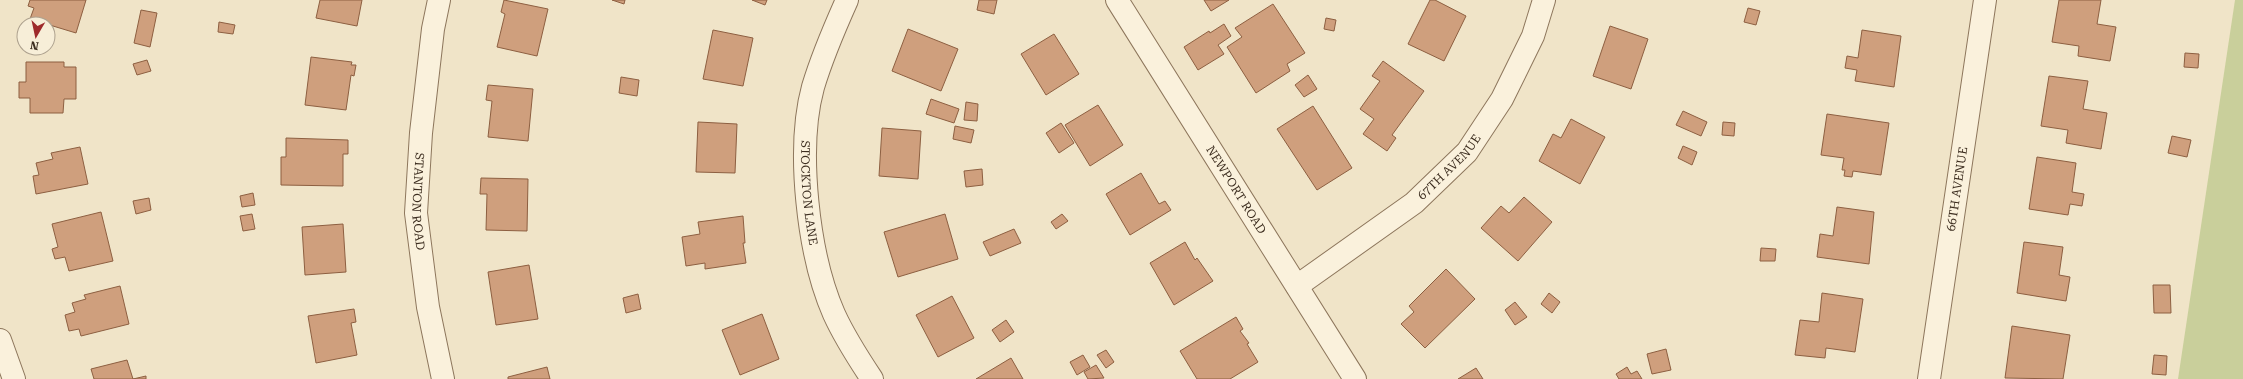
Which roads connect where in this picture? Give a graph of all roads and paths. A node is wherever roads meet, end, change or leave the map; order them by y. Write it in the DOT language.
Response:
graph roads {
  1 [pos="439,0"];
  2 [pos="848,0"];
  3 [pos="1117,0"];
  4 [pos="1544,0"];
  5 [pos="1985,0"];
  6 [pos="1297,286"];
  7 [pos="0,340"];
  8 [pos="14,379"];
  9 [pos="443,379"];
  10 [pos="872,379"];
  11 [pos="1355,379"];
  12 [pos="1929,379"];
  1 -- 9 [label="street, STANTON ROAD"];
  2 -- 10 [label="street, STOCKTON LANE"];
  3 -- 6 [label="street, NEWPORT ROAD"];
  4 -- 6 [label="street, 67TH AVENUE"];
  5 -- 12 [label="street, 66TH AVENUE"];
  6 -- 11 [label="street, NEWPORT ROAD"];
  7 -- 8 [label="street"];
}
